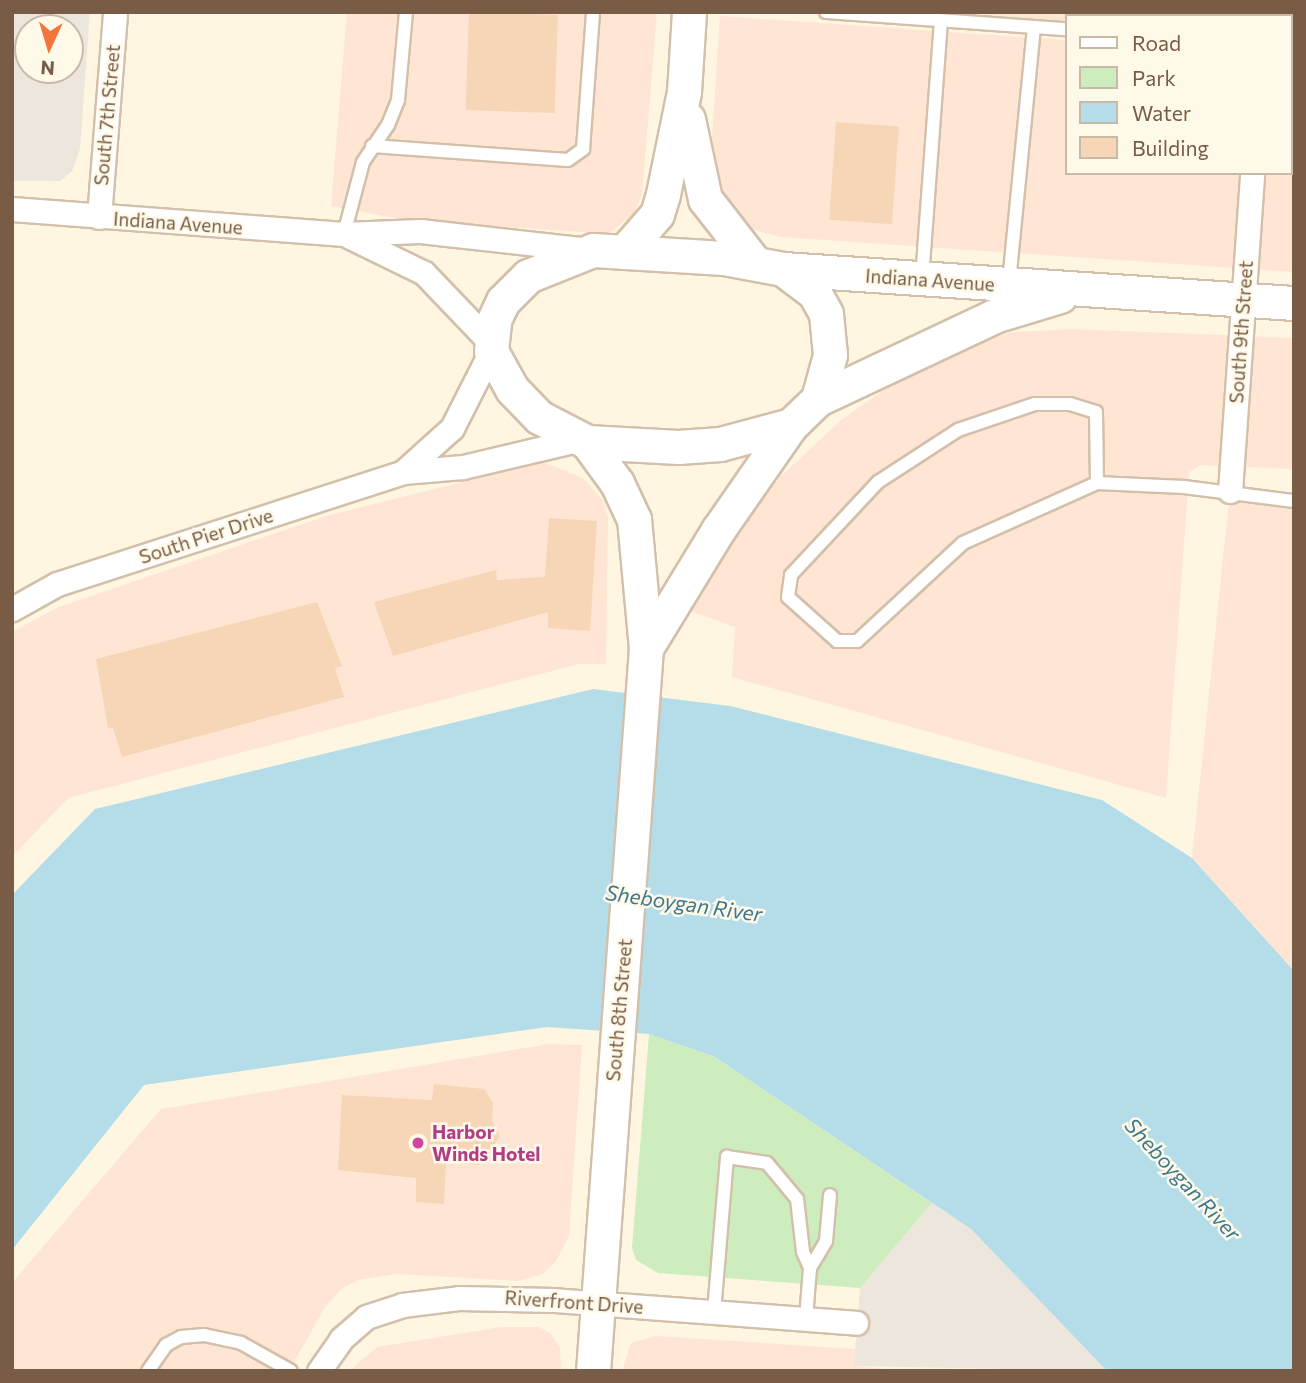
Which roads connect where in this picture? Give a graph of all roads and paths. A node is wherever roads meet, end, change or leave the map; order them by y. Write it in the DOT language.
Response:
graph roads {
  1 [pos="116,12"];
  2 [pos="406,12"];
  3 [pos="593,12"];
  4 [pos="689,12"];
  5 [pos="826,12"];
  6 [pos="941,21"];
  7 [pos="1034,27"];
  8 [pos="1064,29"];
  9 [pos="684,92"];
  10 [pos="372,146"];
  11 [pos="1252,175"];
  12 [pos="12,209"];
  13 [pos="99,217"];
  14 [pos="344,234"];
  15 [pos="608,251"];
  16 [pos="769,266"];
  17 [pos="922,279"];
  18 [pos="1009,286"];
  19 [pos="1076,291"];
  20 [pos="1243,300"];
  21 [pos="1294,303"];
  22 [pos="491,347"];
  23 [pos="818,399"];
  24 [pos="791,425"];
  25 [pos="584,441"];
  26 [pos="404,472"];
  27 [pos="1097,483"];
  28 [pos="1230,491"];
  29 [pos="1294,500"];
  30 [pos="12,609"];
  31 [pos="646,648"];
  32 [pos="830,1195"];
  33 [pos="810,1268"];
  34 [pos="597,1303"];
  35 [pos="714,1312"];
  36 [pos="806,1319"];
  37 [pos="856,1323"];
  38 [pos="148,1371"];
  39 [pos="291,1371"];
  40 [pos="319,1371"];
  41 [pos="593,1371"];
  1 -- 13 [label="street, South 7th Street"];
  2 -- 10 [label="lane"];
  3 -- 10 [label="lane"];
  4 -- 9 [label="main road"];
  5 -- 6 [label="lane"];
  6 -- 7 [label="lane"];
  6 -- 17 [label="lane"];
  7 -- 8 [label="lane"];
  7 -- 18 [label="lane"];
  9 -- 15 [label="main road"];
  9 -- 16 [label="main road"];
  10 -- 14 [label="lane"];
  11 -- 20 [label="street, South 9th Street"];
  12 -- 13 [label="street, Indiana Avenue"];
  13 -- 14 [label="street, Indiana Avenue"];
  14 -- 15 [label="street, Indiana Avenue"];
  14 -- 22 [label="street, Indiana Avenue"];
  15 -- 16 [label="main road, Indiana Avenue"];
  15 -- 22 [label="main road"];
  16 -- 17 [label="main road, Indiana Avenue"];
  16 -- 23 [label="main road"];
  17 -- 18 [label="main road, Indiana Avenue"];
  18 -- 19 [label="main road, Indiana Avenue"];
  19 -- 20 [label="main road, Indiana Avenue"];
  19 -- 23 [label="main road, Indiana Avenue"];
  20 -- 21 [label="main road, Indiana Avenue"];
  20 -- 28 [label="street, South 9th Street"];
  22 -- 25 [label="main road"];
  22 -- 26 [label="street, South Pier Drive"];
  23 -- 24 [label="main road, South 8th Street"];
  24 -- 25 [label="main road"];
  24 -- 31 [label="main road, South 8th Street"];
  25 -- 26 [label="street, South Pier Drive"];
  25 -- 31 [label="main road, South 8th Street"];
  26 -- 30 [label="street, South Pier Drive"];
  27 -- 27 [label="lane"];
  27 -- 28 [label="lane"];
  28 -- 29 [label="lane"];
  31 -- 34 [label="main road, South 8th Street"];
  32 -- 33 [label="lane"];
  33 -- 35 [label="lane"];
  33 -- 36 [label="lane"];
  34 -- 35 [label="street, Riverfront Drive"];
  34 -- 40 [label="street, Riverfront Drive"];
  34 -- 41 [label="main road, South 8th Street"];
  35 -- 36 [label="street, Riverfront Drive"];
  36 -- 37 [label="street, Riverfront Drive"];
  38 -- 39 [label="lane"];
}
